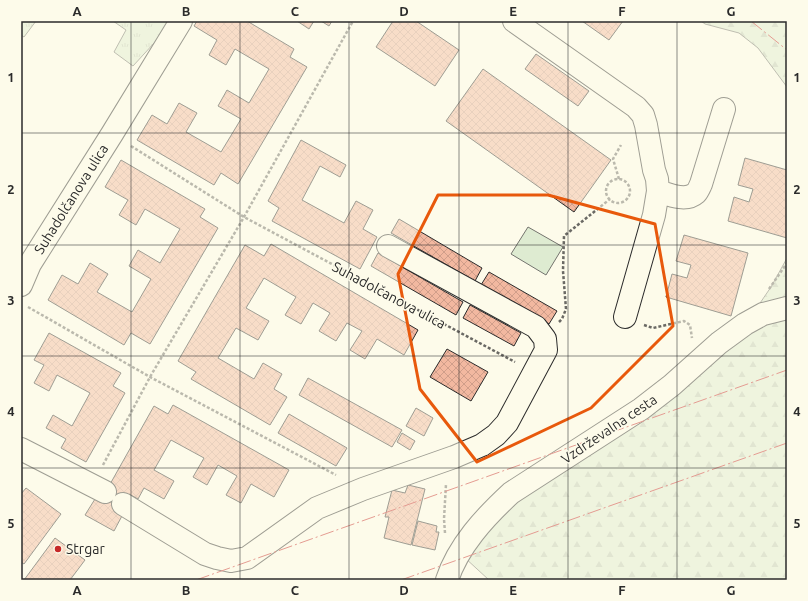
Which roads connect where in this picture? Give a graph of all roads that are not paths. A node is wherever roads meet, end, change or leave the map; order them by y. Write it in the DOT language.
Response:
graph roads {
  1 [pos="181,21"];
  2 [pos="514,21"];
  3 [pos="724,108"];
  4 [pos="658,191"];
  5 [pos="388,246"];
  6 [pos="21,285"];
  7 [pos="787,308"];
  8 [pos="625,317"];
  9 [pos="21,449"];
  10 [pos="99,489"];
  11 [pos="123,504"];
  12 [pos="452,569"];
  1 -- 6 [label="street, Suhadolčanova ulica"];
  2 -- 4 [label="street"];
  3 -- 4 [label="street"];
  4 -- 8 [label="street"];
  5 -- 11 [label="street"];
  7 -- 12 [label="street, Vzdrževalna cesta"];
  9 -- 10 [label="street"];
}
